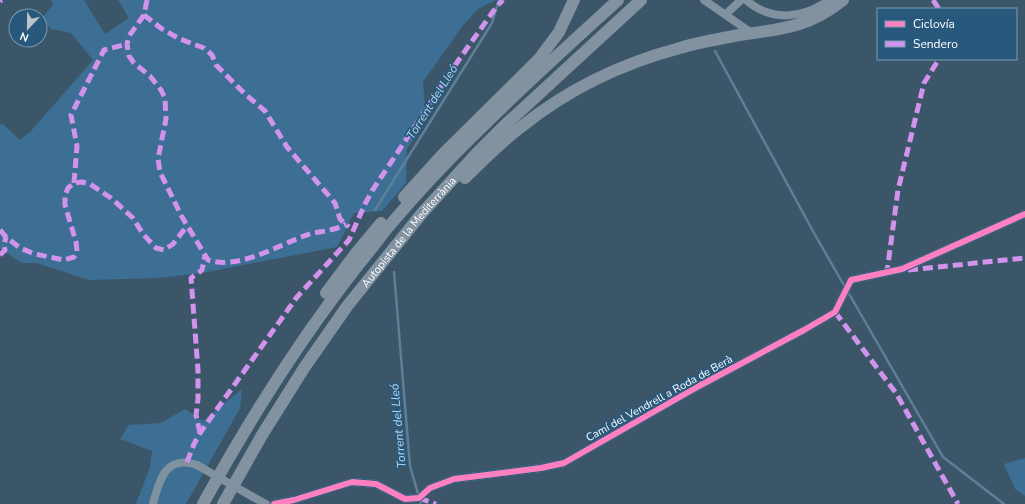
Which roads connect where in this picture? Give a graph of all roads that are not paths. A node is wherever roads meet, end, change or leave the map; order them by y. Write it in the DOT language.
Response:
graph roads {
  1 [pos="574,0"];
  2 [pos="618,0"];
  3 [pos="641,0"];
  4 [pos="704,0"];
  5 [pos="741,0"];
  6 [pos="746,0"];
  7 [pos="829,0"];
  8 [pos="843,0"];
  9 [pos="726,14"];
  10 [pos="753,34"];
  11 [pos="1025,214"];
  12 [pos="398,242"];
  13 [pos="227,461"];
  14 [pos="153,504"];
  15 [pos="203,504"];
  16 [pos="223,504"];
  17 [pos="266,504"];
  18 [pos="274,504"];
  1 -- 13 [label="highway"];
  2 -- 13 [label="highway, Autopista de la Mediterrània"];
  3 -- 12 [label="highway, Autopista de la Mediterrània"];
  4 -- 9 [label="street"];
  5 -- 9 [label="street"];
  6 -- 7 [label="street"];
  8 -- 10 [label="highway"];
  9 -- 10 [label="street"];
  10 -- 12 [label="highway"];
  11 -- 18 [label="street, Camí del Vendrell a Roda de Berà"];
  12 -- 16 [label="highway, Autopista de la Mediterrània"];
  13 -- 15 [label="highway, Autopista de la Mediterrània"];
  14 -- 17 [label="street, bridge"];
}
